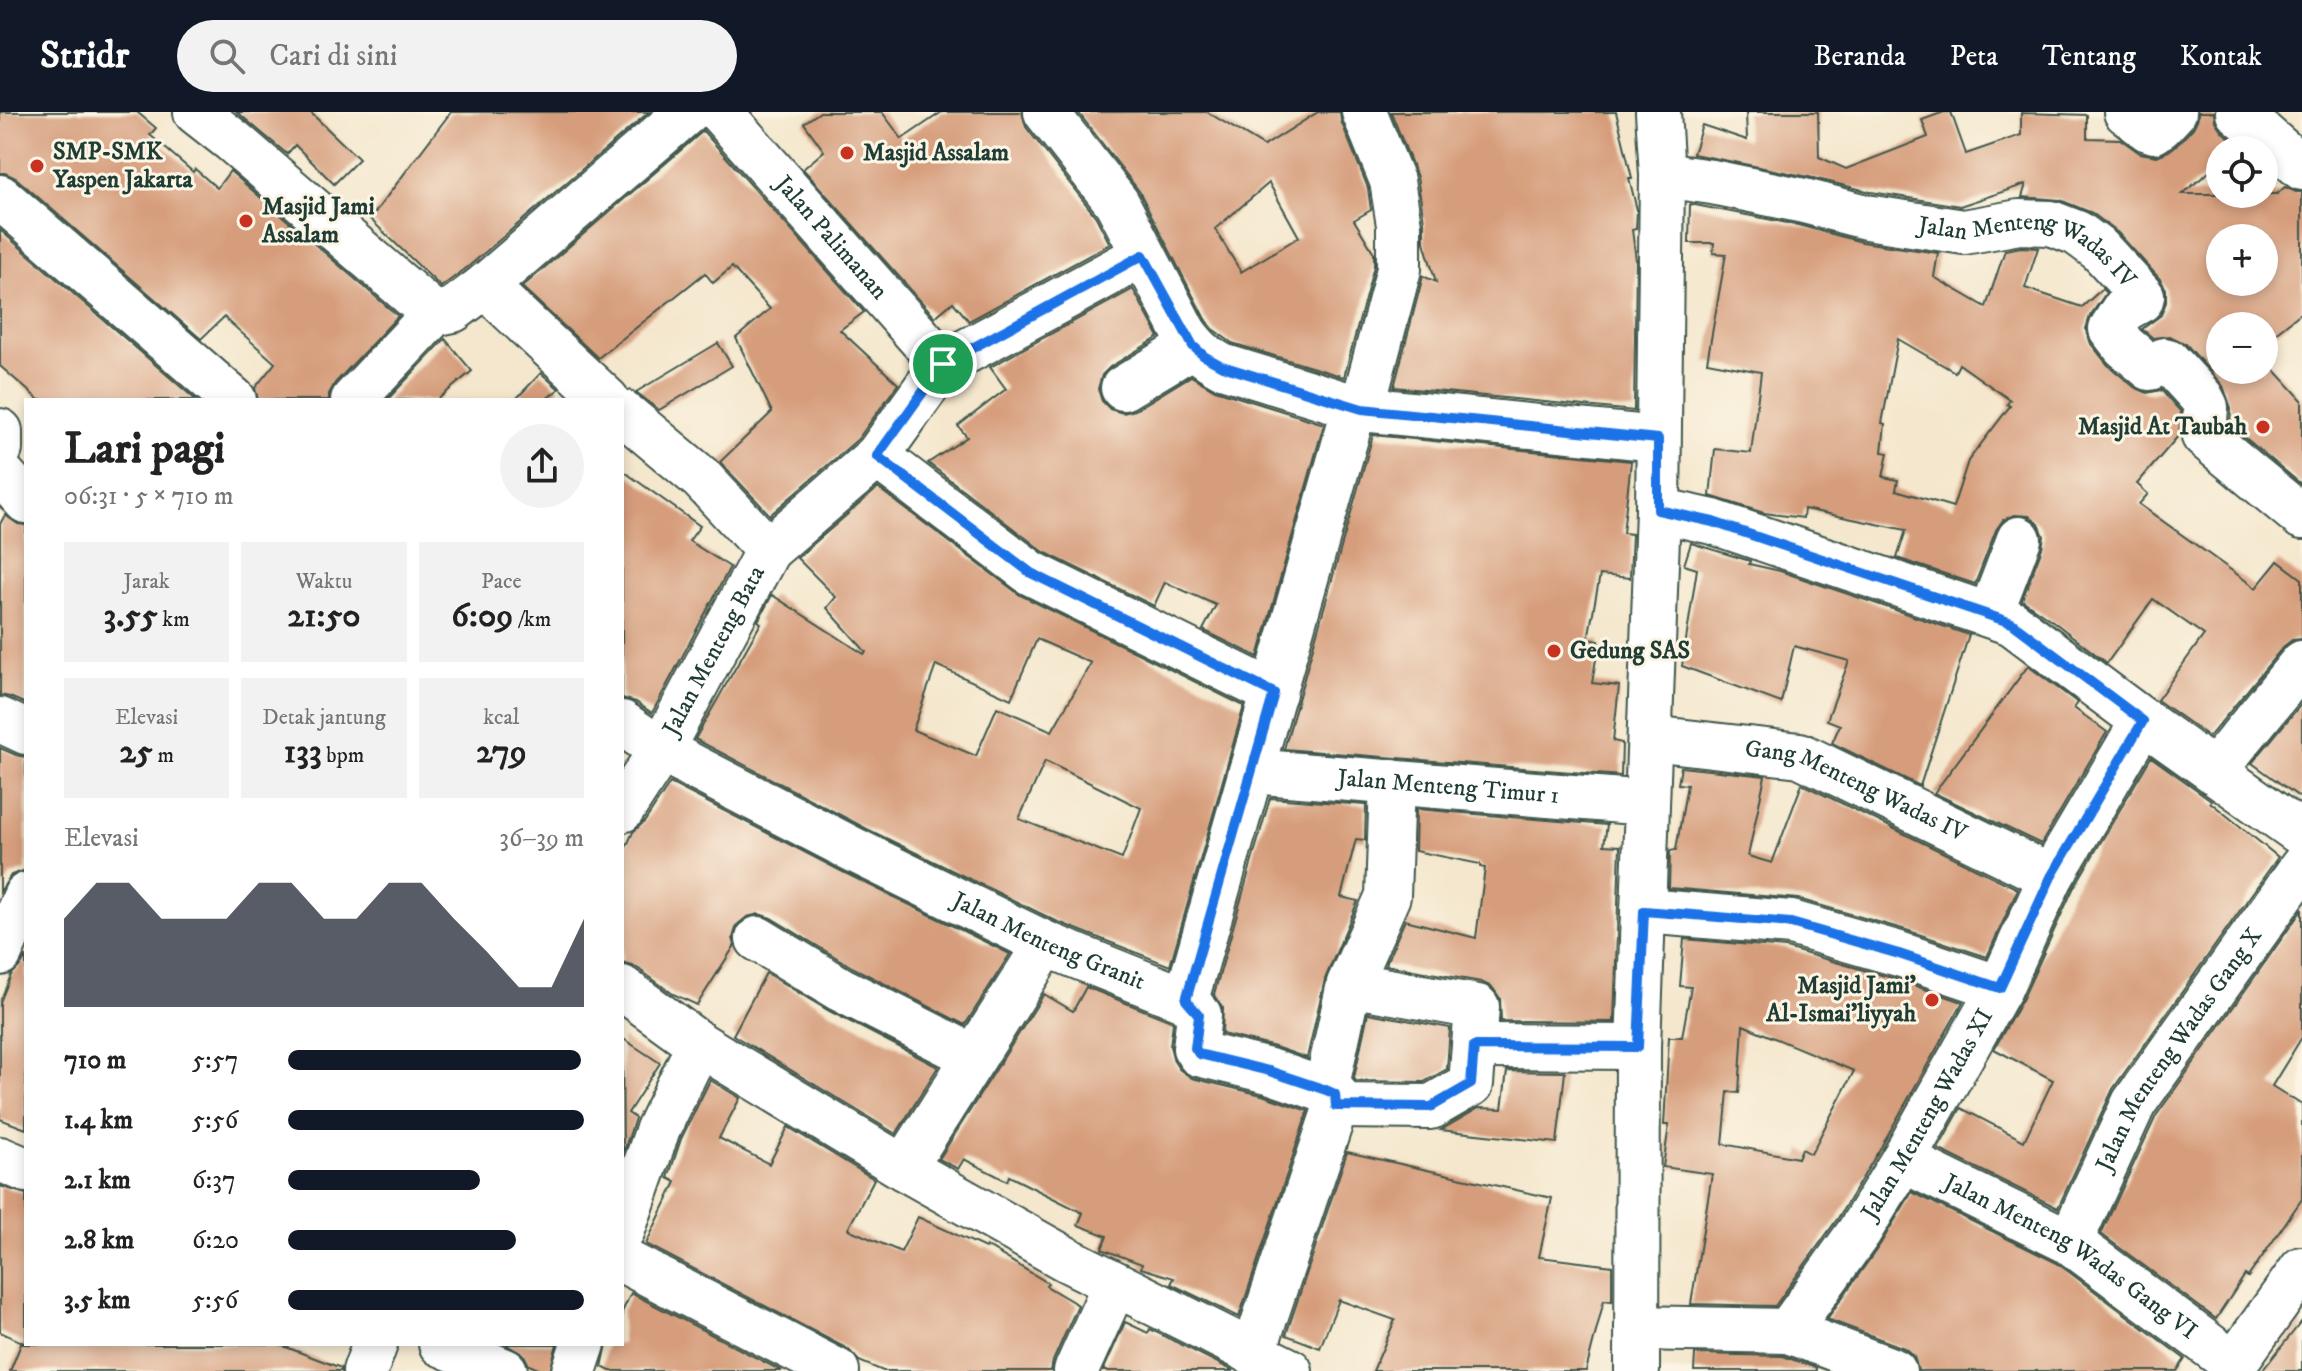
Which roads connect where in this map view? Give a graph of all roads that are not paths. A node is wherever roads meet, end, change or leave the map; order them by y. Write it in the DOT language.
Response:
graph roads {
  1 [pos="196,112"];
  2 [pos="687,112"];
  3 [pos="720,112"];
  4 [pos="1046,112"];
  5 [pos="1364,112"];
  6 [pos="1658,112"];
  7 [pos="2126,112"];
  8 [pos="2174,112"];
  9 [pos="2238,112"];
  10 [pos="2302,168"];
  11 [pos="1662,175"];
  12 [pos="0,197"];
  13 [pos="1143,255"];
  14 [pos="485,286"];
  15 [pos="434,314"];
  16 [pos="1193,346"];
  17 [pos="943,364"];
  18 [pos="1123,388"];
  19 [pos="232,398"];
  20 [pos="355,398"];
  21 [pos="605,398"];
  22 [pos="1359,408"];
  23 [pos="624,414"];
  24 [pos="0,431"];
  25 [pos="1658,439"];
  26 [pos="0,449"];
  27 [pos="877,456"];
  28 [pos="0,472"];
  29 [pos="24,499"];
  30 [pos="1658,510"];
  31 [pos="2302,517"];
  32 [pos="2019,539"];
  33 [pos="768,550"];
  34 [pos="1990,615"];
  35 [pos="2302,663"];
  36 [pos="1274,693"];
  37 [pos="0,720"];
  38 [pos="2143,721"];
  39 [pos="624,724"];
  40 [pos="24,731"];
  41 [pos="1651,738"];
  42 [pos="661,750"];
  43 [pos="1251,771"];
  44 [pos="2214,771"];
  45 [pos="1392,782"];
  46 [pos="1647,803"];
  47 [pos="624,807"];
  48 [pos="2302,834"];
  49 [pos="2302,867"];
  50 [pos="2051,877"];
  51 [pos="1644,911"];
  52 [pos="758,939"];
  53 [pos="1046,944"];
  54 [pos="1349,984"];
  55 [pos="2000,988"];
  56 [pos="624,989"];
  57 [pos="1186,1000"];
  58 [pos="699,1044"];
  59 [pos="1474,1046"];
  60 [pos="1638,1047"];
  61 [pos="974,1057"];
  62 [pos="1331,1098"];
  63 [pos="0,1159"];
  64 [pos="1903,1160"];
  65 [pos="904,1168"];
  66 [pos="24,1169"];
  67 [pos="624,1226"];
  68 [pos="2070,1242"];
  69 [pos="624,1261"];
  70 [pos="2302,1269"];
  71 [pos="1115,1284"];
  72 [pos="1637,1328"];
  73 [pos="1788,1331"];
  74 [pos="374,1346"];
  75 [pos="446,1346"];
  76 [pos="582,1346"];
  77 [pos="1271,1362"];
  78 [pos="2232,1368"];
  79 [pos="365,1371"];
  80 [pos="505,1371"];
  81 [pos="574,1371"];
  82 [pos="837,1371"];
  83 [pos="1076,1371"];
  84 [pos="1637,1371"];
  85 [pos="1894,1371"];
  1 -- 15 [label="street"];
  2 -- 14 [label="street"];
  3 -- 17 [label="street, Jalan Palimanan"];
  4 -- 13 [label="street"];
  5 -- 22 [label="street"];
  6 -- 11 [label="street"];
  7 -- 8 [label="street"];
  9 -- 10 [label="street"];
  11 -- 25 [label="street"];
  11 -- 31 [label="street, Jalan Menteng Wadas IV"];
  12 -- 19 [label="street"];
  13 -- 16 [label="street"];
  13 -- 17 [label="street, Jalan Menteng Bata"];
  14 -- 15 [label="street"];
  14 -- 21 [label="street"];
  15 -- 20 [label="street"];
  16 -- 18 [label="street"];
  16 -- 22 [label="street"];
  17 -- 27 [label="street, Jalan Menteng Bata"];
  22 -- 25 [label="street"];
  22 -- 36 [label="street"];
  23 -- 33 [label="street, Jalan Menteng Bata"];
  24 -- 26 [label="street"];
  25 -- 30 [label="street"];
  27 -- 33 [label="street, Jalan Menteng Bata"];
  27 -- 36 [label="street"];
  28 -- 29 [label="street"];
  30 -- 34 [label="street"];
  30 -- 41 [label="street"];
  32 -- 34 [label="street"];
  33 -- 42 [label="street, Jalan Menteng Bata"];
  34 -- 38 [label="street"];
  35 -- 44 [label="street"];
  36 -- 43 [label="street"];
  37 -- 40 [label="street"];
  38 -- 44 [label="street"];
  38 -- 50 [label="street, Jalan Menteng Wadas XI"];
  39 -- 42 [label="street, Jalan Menteng Bata"];
  41 -- 46 [label="street"];
  41 -- 50 [label="street, Gang Menteng Wadas IV"];
  42 -- 47 [label="street, Jalan Menteng Bata"];
  42 -- 53 [label="street, Jalan Menteng Granit"];
  43 -- 45 [label="street, Jalan Menteng Timur 1"];
  43 -- 57 [label="street"];
  44 -- 48 [label="street"];
  45 -- 46 [label="street, Jalan Menteng Timur 1"];
  45 -- 54 [label="street"];
  46 -- 51 [label="street"];
  49 -- 68 [label="street, Jalan Menteng Wadas Gang X"];
  50 -- 55 [label="street, Jalan Menteng Wadas XI"];
  51 -- 55 [label="street"];
  51 -- 60 [label="street"];
  52 -- 61 [label="street"];
  53 -- 57 [label="street, Jalan Menteng Granit"];
  53 -- 61 [label="street"];
  54 -- 59 [label="street"];
  54 -- 62 [label="street"];
  55 -- 64 [label="street, Jalan Menteng Wadas XI"];
  56 -- 58 [label="street"];
  57 -- 62 [label="street"];
  58 -- 65 [label="street"];
  58 -- 67 [label="street"];
  59 -- 60 [label="street"];
  59 -- 62 [label="street"];
  60 -- 72 [label="street"];
  61 -- 65 [label="street"];
  62 -- 77 [label="street"];
  63 -- 66 [label="street"];
  64 -- 68 [label="street, Jalan Menteng Wadas Gang VI"];
  64 -- 73 [label="street, Jalan Menteng Wadas XI"];
  65 -- 71 [label="street"];
  68 -- 78 [label="street, Jalan Menteng Wadas Gang VI"];
  69 -- 82 [label="street"];
  70 -- 78 [label="street"];
  71 -- 77 [label="street"];
  71 -- 83 [label="street"];
  72 -- 73 [label="street"];
  72 -- 84 [label="street"];
  73 -- 85 [label="street"];
  74 -- 79 [label="street"];
  75 -- 80 [label="street"];
  76 -- 81 [label="street"];
}
